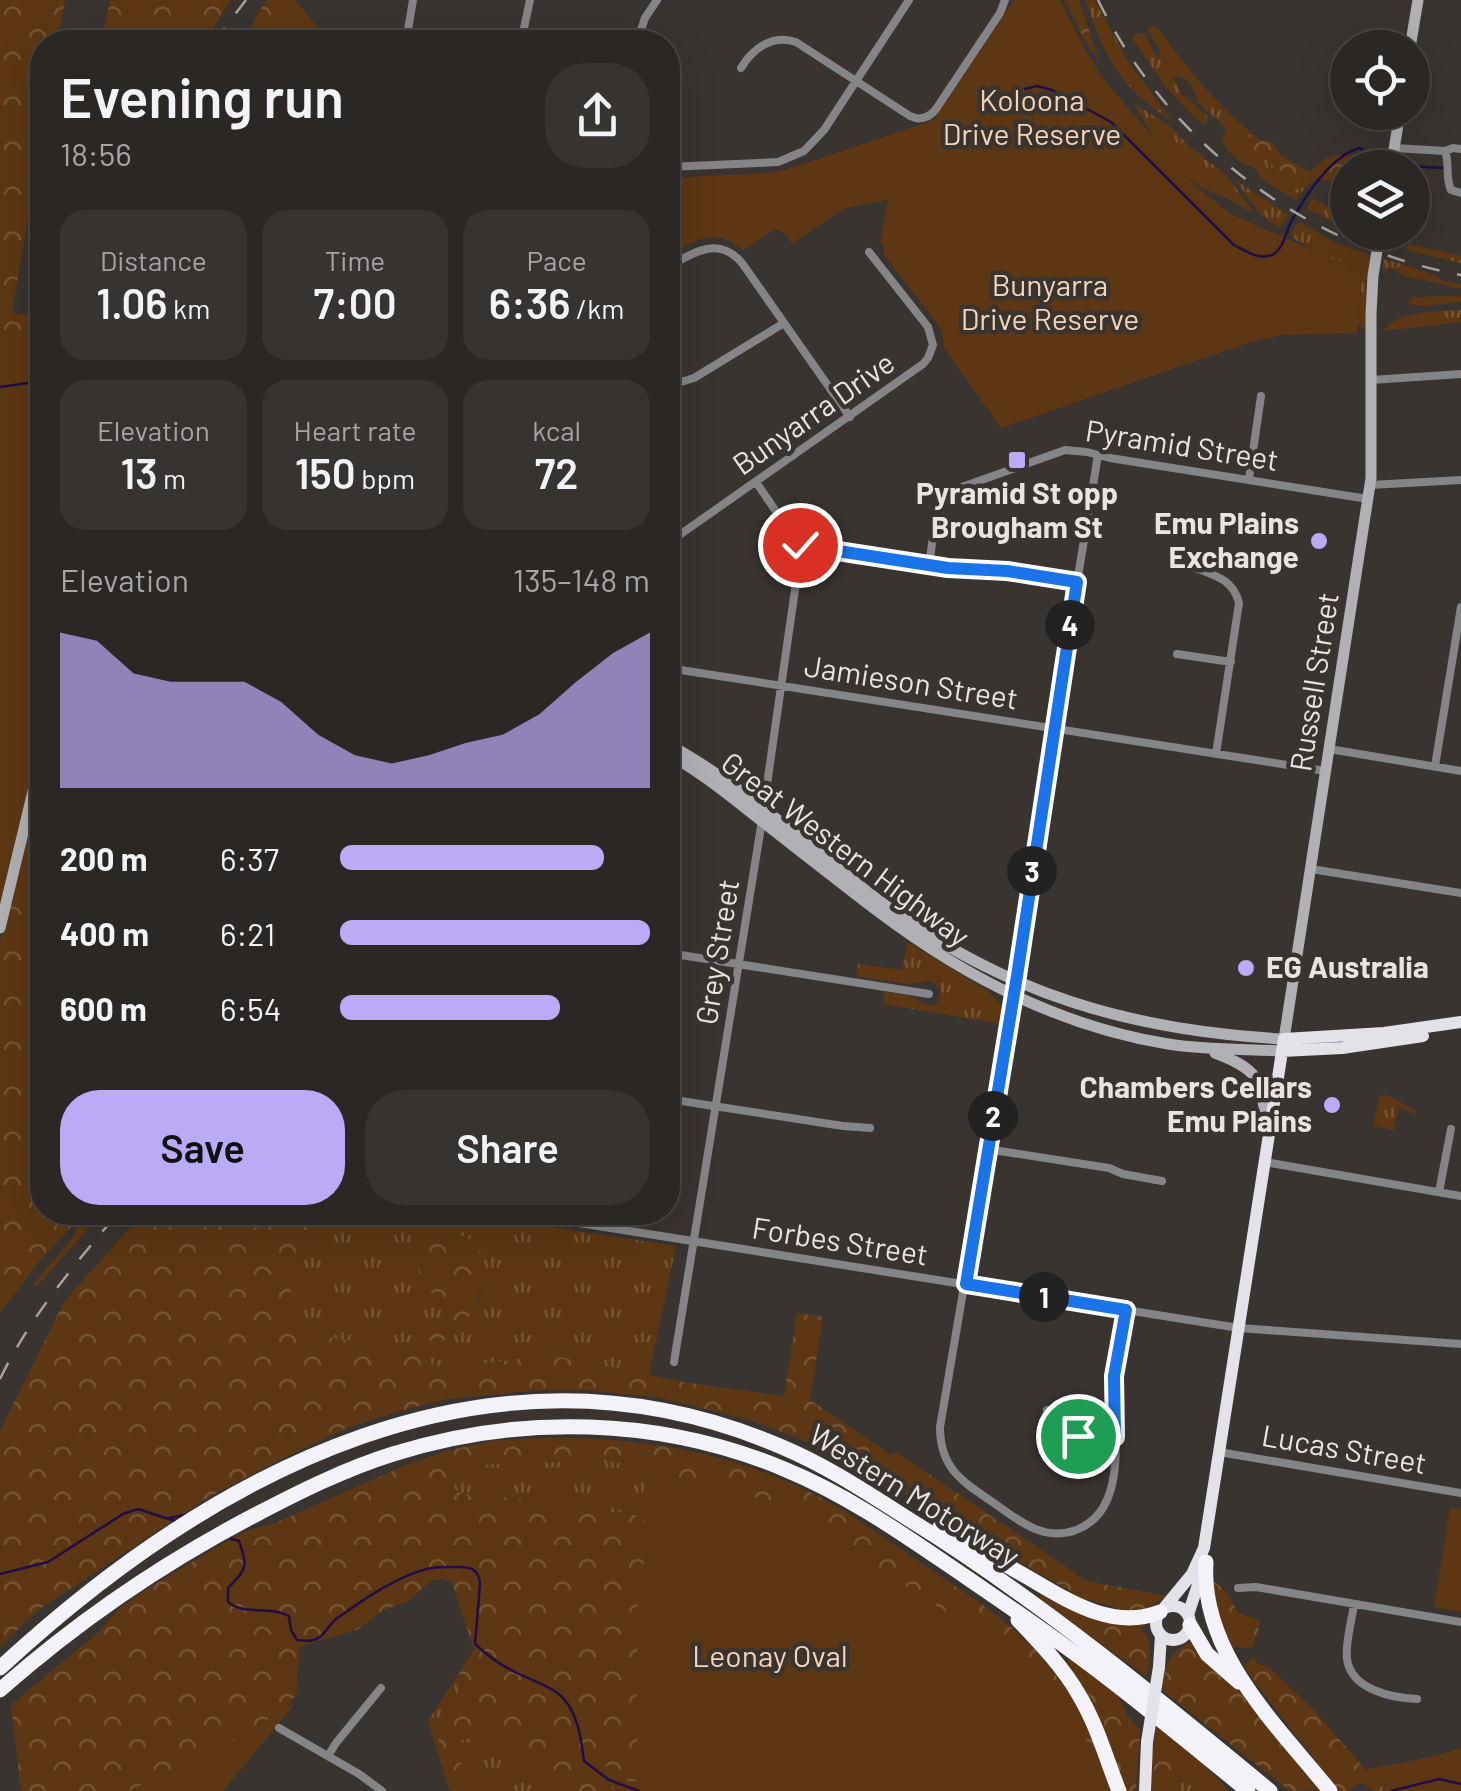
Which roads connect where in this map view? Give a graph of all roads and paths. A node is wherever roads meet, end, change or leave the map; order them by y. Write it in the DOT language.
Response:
graph roads {
  1 [pos="413,0"];
  2 [pos="530,0"];
  3 [pos="657,0"];
  4 [pos="909,0"];
  5 [pos="1005,0"];
  6 [pos="1418,0"];
  7 [pos="408,30"];
  8 [pos="524,30"];
  9 [pos="641,30"];
  10 [pos="1413,30"];
  11 [pos="741,68"];
  12 [pos="856,82"];
  13 [pos="1397,130"];
  14 [pos="1394,148"];
  15 [pos="1461,149"];
  16 [pos="1447,156"];
  17 [pos="680,166"];
  18 [pos="1461,193"];
  19 [pos="1377,250"];
  20 [pos="869,252"];
  21 [pos="680,261"];
  22 [pos="784,322"];
  23 [pos="1461,374"];
  24 [pos="1371,380"];
  25 [pos="680,382"];
  26 [pos="1260,396"];
  27 [pos="850,417"];
  28 [pos="1098,455"];
  29 [pos="1248,480"];
  30 [pos="1461,480"];
  31 [pos="756,482"];
  32 [pos="1369,492"];
  33 [pos="680,535"];
  34 [pos="802,548"];
  35 [pos="929,565"];
  36 [pos="1193,567"];
  37 [pos="1077,582"];
  38 [pos="1461,607"];
  39 [pos="1177,654"];
  40 [pos="1231,662"];
  41 [pos="1450,666"];
  42 [pos="1461,668"];
  43 [pos="680,670"];
  44 [pos="782,686"];
  45 [pos="1054,728"];
  46 [pos="1330,748"];
  47 [pos="680,751"];
  48 [pos="1216,754"];
  49 [pos="680,762"];
  50 [pos="1435,766"];
  51 [pos="1326,771"];
  52 [pos="1461,771"];
  53 [pos="30,804"];
  54 [pos="762,815"];
  55 [pos="1312,869"];
  56 [pos="1461,893"];
  57 [pos="0,928"];
  58 [pos="680,955"];
  59 [pos="739,964"];
  60 [pos="1014,988"];
  61 [pos="929,994"];
  62 [pos="1461,1026"];
  63 [pos="1283,1045"];
  64 [pos="1202,1048"];
  65 [pos="680,1100"];
  66 [pos="716,1106"];
  67 [pos="870,1128"];
  68 [pos="1450,1129"];
  69 [pos="1269,1137"];
  70 [pos="988,1148"];
  71 [pos="1265,1162"];
  72 [pos="1162,1181"];
  73 [pos="1438,1192"];
  74 [pos="1461,1196"];
  75 [pos="590,1225"];
  76 [pos="694,1242"];
  77 [pos="966,1284"];
  78 [pos="1126,1310"];
  79 [pos="1239,1328"];
  80 [pos="1461,1344"];
  81 [pos="674,1362"];
  82 [pos="1047,1410"];
  83 [pos="1115,1437"];
  84 [pos="758,1438"];
  85 [pos="1219,1452"];
  86 [pos="1461,1494"];
  87 [pos="1095,1520"];
  88 [pos="1104,1527"];
  89 [pos="1205,1555"];
  90 [pos="977,1584"];
  91 [pos="1238,1588"];
  92 [pos="1354,1604"];
  93 [pos="1162,1610"];
  94 [pos="1189,1620"];
  95 [pos="1461,1622"];
  96 [pos="1167,1637"];
  97 [pos="0,1668"];
  98 [pos="381,1688"];
  99 [pos="0,1690"];
  100 [pos="1249,1691"];
  101 [pos="1418,1699"];
  102 [pos="279,1728"];
  103 [pos="328,1756"];
  104 [pos="372,1782"];
  105 [pos="1328,1788"];
  106 [pos="365,1791"];
  107 [pos="382,1791"];
  108 [pos="1119,1791"];
  109 [pos="1145,1791"];
  110 [pos="1248,1791"];
  111 [pos="1270,1791"];
  1 -- 7 [label="street"];
  2 -- 8 [label="street"];
  3 -- 9 [label="street"];
  4 -- 12 [label="street"];
  5 -- 12 [label="street"];
  6 -- 10 [label="main road"];
  11 -- 12 [label="street"];
  12 -- 17 [label="street"];
  13 -- 14 [label="main road"];
  14 -- 16 [label="street"];
  15 -- 16 [label="street"];
  16 -- 18 [label="street"];
  19 -- 24 [label="main road, Russell Street"];
  20 -- 27 [label="street, Bunyarra Drive"];
  21 -- 22 [label="street"];
  22 -- 25 [label="street"];
  22 -- 27 [label="street"];
  23 -- 24 [label="street"];
  24 -- 32 [label="main road, Russell Street"];
  26 -- 29 [label="street"];
  27 -- 31 [label="street, Bunyarra Drive"];
  28 -- 29 [label="street, Pyramid Street"];
  28 -- 35 [label="street, Pyramid Street"];
  28 -- 37 [label="street"];
  29 -- 32 [label="street, Pyramid Street"];
  30 -- 32 [label="street, Pyramid Street"];
  31 -- 33 [label="street, Bunyarra Drive"];
  31 -- 34 [label="street"];
  32 -- 46 [label="main road, Russell Street"];
  34 -- 35 [label="street"];
  34 -- 44 [label="street, Grey Street"];
  35 -- 37 [label="street"];
  36 -- 40 [label="street"];
  37 -- 45 [label="street"];
  38 -- 41 [label="street"];
  39 -- 40 [label="street"];
  40 -- 48 [label="street"];
  41 -- 42 [label="street"];
  41 -- 50 [label="street"];
  43 -- 44 [label="street, Jamieson Street"];
  44 -- 45 [label="street, Jamieson Street"];
  44 -- 54 [label="street, Grey Street"];
  45 -- 48 [label="street, Jamieson Street"];
  45 -- 60 [label="street"];
  46 -- 50 [label="street"];
  46 -- 51 [label="main road, Russell Street"];
  47 -- 54 [label="main road, Great Western Highway"];
  48 -- 51 [label="street, Jamieson Street"];
  49 -- 54 [label="main road, Great Western Highway"];
  50 -- 52 [label="street"];
  51 -- 55 [label="main road, Russell Street"];
  53 -- 57 [label="main road"];
  54 -- 59 [label="street, Grey Street"];
  54 -- 60 [label="main road, Great Western Highway"];
  55 -- 56 [label="street"];
  55 -- 63 [label="main road, Russell Street"];
  58 -- 59 [label="street"];
  59 -- 61 [label="street"];
  59 -- 66 [label="street, Grey Street"];
  60 -- 63 [label="main road, Great Western Highway"];
  60 -- 64 [label="main road, Great Western Highway"];
  60 -- 70 [label="street"];
  62 -- 63 [label="highway, Great Western Highway"];
  63 -- 64 [label="main road, Great Western Highway"];
  63 -- 69 [label="highway, Russell Street"];
  64 -- 69 [label="main road, Russell Street"];
  65 -- 66 [label="street"];
  66 -- 67 [label="street"];
  66 -- 76 [label="street, Grey Street"];
  68 -- 73 [label="street"];
  69 -- 71 [label="highway, Russell Street"];
  70 -- 72 [label="street"];
  70 -- 77 [label="street"];
  71 -- 73 [label="street"];
  71 -- 79 [label="highway, Russell Street"];
  73 -- 74 [label="street"];
  75 -- 76 [label="street, Forbes Street"];
  76 -- 77 [label="street, Forbes Street"];
  76 -- 81 [label="street, Grey Street"];
  77 -- 78 [label="street, Forbes Street"];
  77 -- 87 [label="street"];
  78 -- 79 [label="street, Forbes Street"];
  78 -- 83 [label="street"];
  79 -- 80 [label="street, Forbes Street"];
  79 -- 85 [label="highway, Russell Street"];
  82 -- 83 [label="street"];
  83 -- 87 [label="street"];
  84 -- 93 [label="highway"];
  84 -- 97 [label="highway, Western Motorway"];
  84 -- 111 [label="highway, Western Motorway"];
  85 -- 86 [label="street, Lucas Street"];
  85 -- 89 [label="highway, Russell Street"];
  87 -- 88 [label="street"];
  89 -- 93 [label="highway, Russell Street"];
  89 -- 94 [label="highway, Russell Street"];
  89 -- 100 [label="highway"];
  90 -- 99 [label="highway, Western Motorway"];
  90 -- 108 [label="highway"];
  90 -- 110 [label="highway, Western Motorway"];
  91 -- 92 [label="street"];
  92 -- 95 [label="street"];
  92 -- 101 [label="street"];
  93 -- 94 [label="highway"];
  93 -- 96 [label="highway"];
  94 -- 96 [label="highway"];
  94 -- 100 [label="highway"];
  96 -- 109 [label="highway, bridge"];
  98 -- 103 [label="street"];
  100 -- 105 [label="highway"];
  102 -- 103 [label="street"];
  103 -- 104 [label="street"];
  104 -- 106 [label="street"];
  104 -- 107 [label="street"];
}
